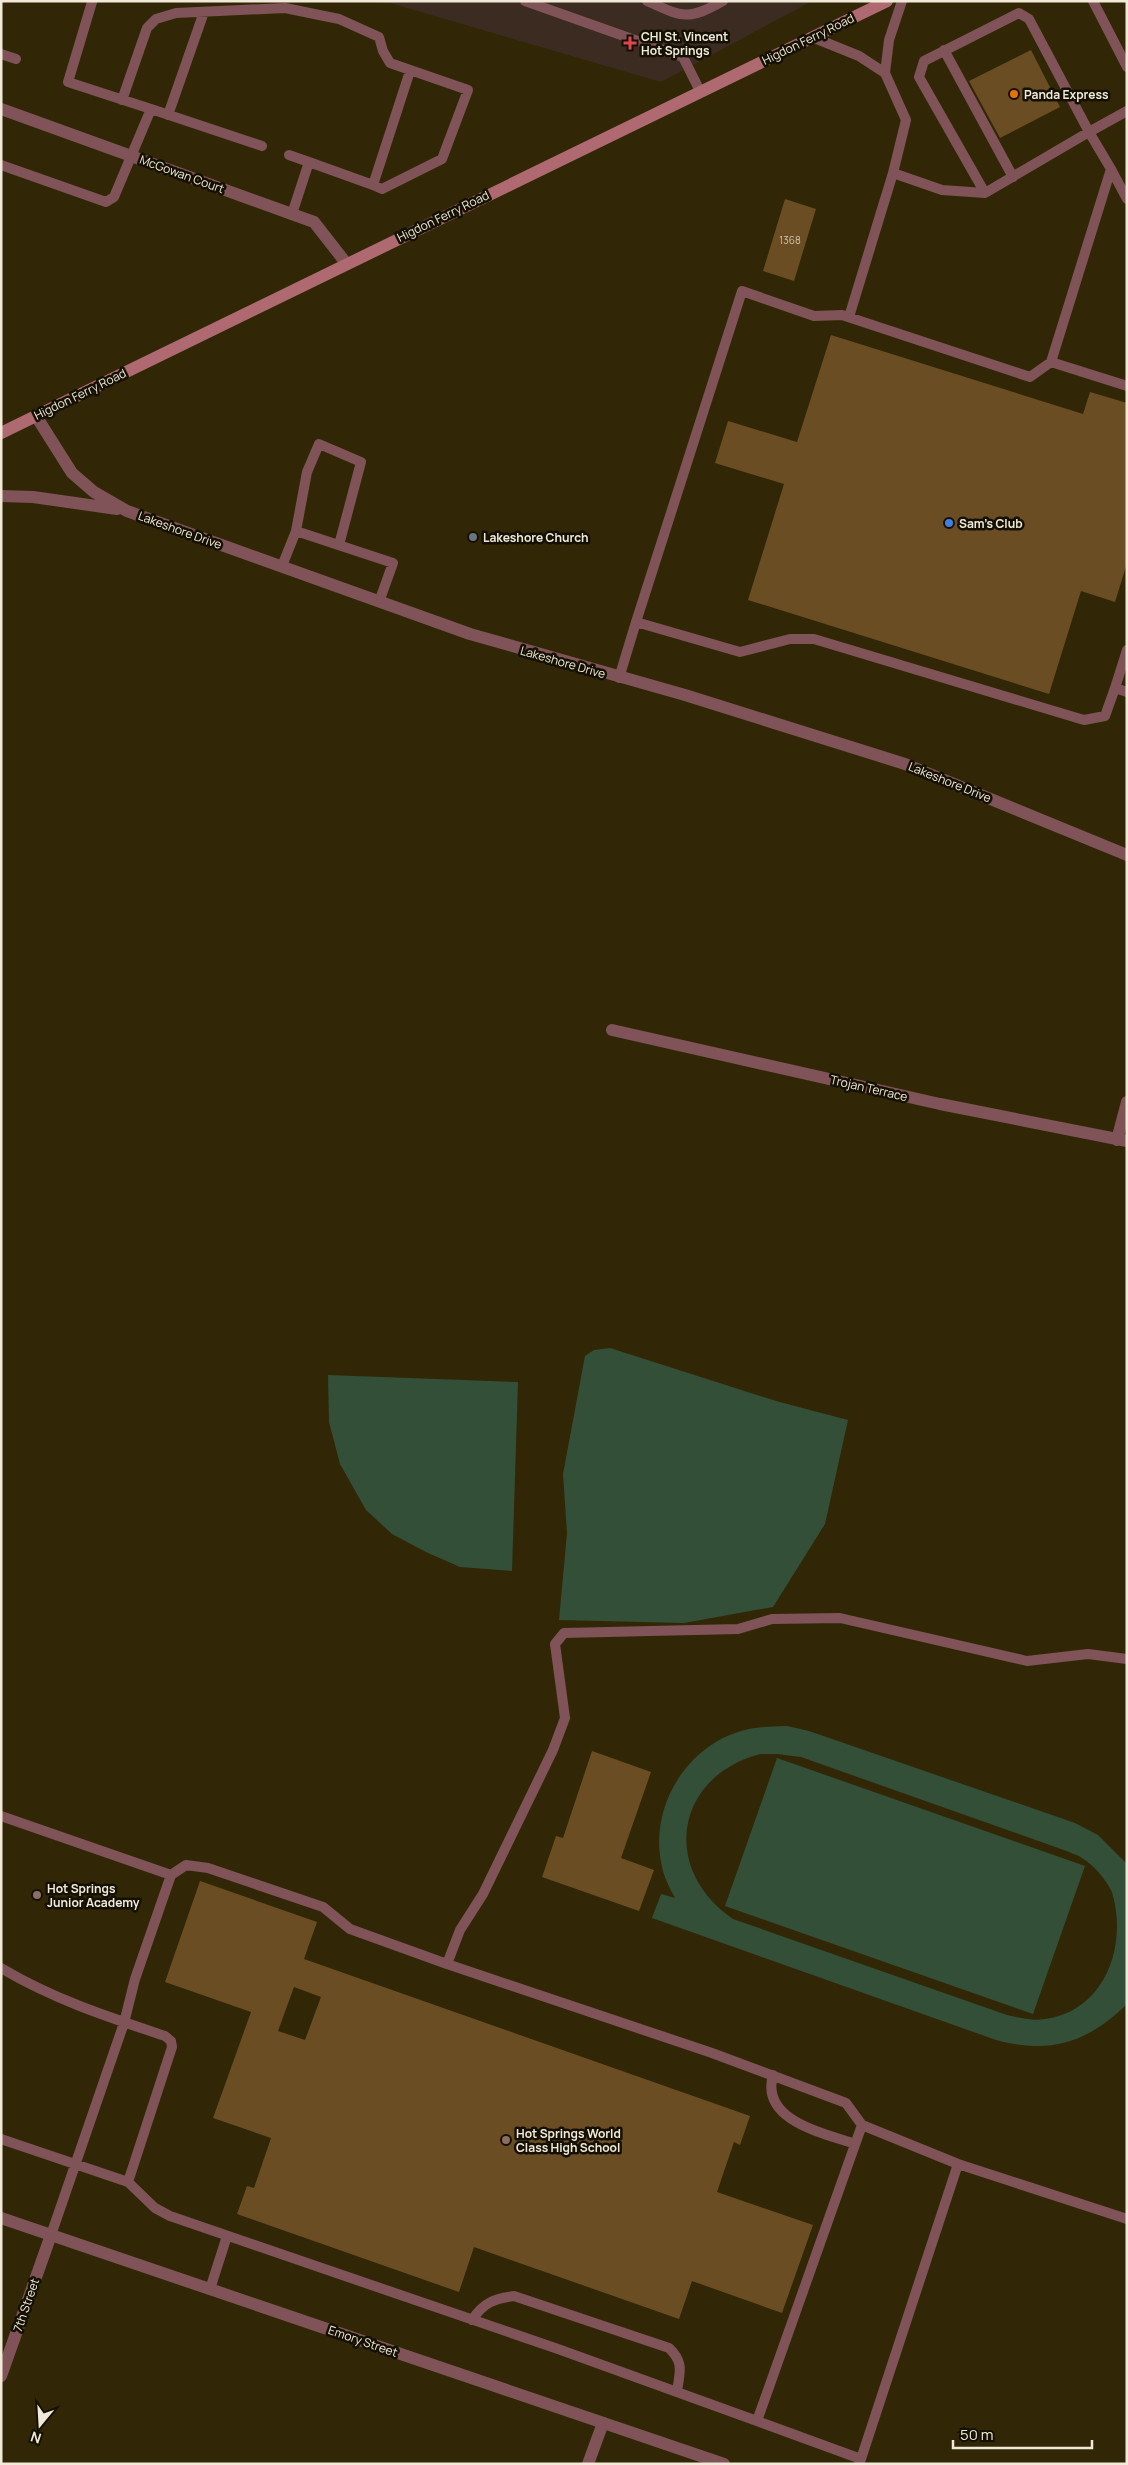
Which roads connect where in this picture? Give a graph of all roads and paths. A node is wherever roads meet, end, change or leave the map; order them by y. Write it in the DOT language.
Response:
graph roads {
  1 [pos="525,1"];
  2 [pos="647,1"];
  3 [pos="723,1"];
  4 [pos="886,1"];
  5 [pos="902,1"];
  6 [pos="1093,1"];
  7 [pos="92,2"];
  8 [pos="538,4"];
  9 [pos="204,12"];
  10 [pos="812,38"];
  11 [pos="944,50"];
  12 [pos="1,54"];
  13 [pos="16,59"];
  14 [pos="1127,67"];
  15 [pos="410,71"];
  16 [pos="886,73"];
  17 [pos="700,92"];
  18 [pos="122,100"];
  19 [pos="1,109"];
  20 [pos="151,109"];
  21 [pos="1127,111"];
  22 [pos="168,115"];
  23 [pos="1089,132"];
  24 [pos="262,146"];
  25 [pos="289,155"];
  26 [pos="133,157"];
  27 [pos="309,162"];
  28 [pos="1,165"];
  29 [pos="1111,168"];
  30 [pos="893,173"];
  31 [pos="1013,177"];
  32 [pos="373,185"];
  33 [pos="984,193"];
  34 [pos="1127,199"];
  35 [pos="292,214"];
  36 [pos="346,263"];
  37 [pos="849,317"];
  38 [pos="1051,362"];
  39 [pos="1127,386"];
  40 [pos="36,416"];
  41 [pos="1,433"];
  42 [pos="1,496"];
  43 [pos="127,510"];
  44 [pos="296,530"];
  45 [pos="339,545"];
  46 [pos="282,566"];
  47 [pos="379,602"];
  48 [pos="636,622"];
  49 [pos="1127,650"];
  50 [pos="619,678"];
  51 [pos="1115,688"];
  52 [pos="1127,692"];
  53 [pos="1127,855"];
  54 [pos="612,1030"];
  55 [pos="1127,1102"];
  56 [pos="1122,1140"];
  57 [pos="1127,1659"];
  58 [pos="1,1816"];
  59 [pos="171,1875"];
  60 [pos="447,1964"];
  61 [pos="1,1968"];
  62 [pos="124,2022"];
  63 [pos="773,2076"];
  64 [pos="862,2125"];
  65 [pos="1,2139"];
  66 [pos="855,2144"];
  67 [pos="958,2164"];
  68 [pos="75,2165"];
  69 [pos="128,2182"];
  70 [pos="1,2218"];
  71 [pos="1127,2219"];
  72 [pos="51,2235"];
  73 [pos="227,2236"];
  74 [pos="210,2289"];
  75 [pos="472,2320"];
  76 [pos="1,2376"];
  77 [pos="677,2391"];
  78 [pos="758,2421"];
  79 [pos="602,2423"];
  80 [pos="860,2461"];
  81 [pos="588,2464"];
  82 [pos="724,2464"];
  1 -- 8 [label="lane"];
  2 -- 3 [label="lane"];
  4 -- 10 [label="main road, Higdon Ferry Road"];
  5 -- 16 [label="lane"];
  6 -- 14 [label="lane"];
  7 -- 18 [label="lane"];
  8 -- 17 [label="lane"];
  9 -- 15 [label="lane"];
  9 -- 18 [label="lane"];
  9 -- 22 [label="lane"];
  10 -- 16 [label="lane"];
  10 -- 17 [label="main road, Higdon Ferry Road"];
  11 -- 23 [label="lane"];
  11 -- 31 [label="lane"];
  11 -- 33 [label="lane"];
  12 -- 13 [label="lane"];
  15 -- 32 [label="lane"];
  15 -- 32 [label="lane"];
  16 -- 30 [label="lane"];
  17 -- 36 [label="main road, Higdon Ferry Road"];
  18 -- 20 [label="lane"];
  19 -- 26 [label="street, McGowan Court"];
  20 -- 22 [label="lane"];
  20 -- 26 [label="lane"];
  21 -- 23 [label="lane"];
  22 -- 24 [label="lane"];
  23 -- 29 [label="lane"];
  23 -- 31 [label="lane"];
  25 -- 27 [label="lane"];
  26 -- 28 [label="lane"];
  26 -- 35 [label="street, McGowan Court"];
  27 -- 32 [label="lane"];
  27 -- 35 [label="lane"];
  29 -- 34 [label="lane"];
  29 -- 38 [label="lane"];
  30 -- 33 [label="lane"];
  30 -- 37 [label="lane"];
  31 -- 33 [label="lane"];
  35 -- 36 [label="street, McGowan Court"];
  36 -- 40 [label="main road, Higdon Ferry Road"];
  37 -- 38 [label="lane"];
  37 -- 48 [label="lane"];
  38 -- 39 [label="lane"];
  40 -- 41 [label="main road, Higdon Ferry Road"];
  40 -- 43 [label="street, Lakeshore Drive"];
  42 -- 43 [label="street"];
  43 -- 46 [label="street, Lakeshore Drive"];
  44 -- 45 [label="lane"];
  44 -- 45 [label="lane"];
  44 -- 46 [label="lane"];
  45 -- 47 [label="lane"];
  46 -- 47 [label="street, Lakeshore Drive"];
  47 -- 50 [label="street, Lakeshore Drive"];
  48 -- 50 [label="lane"];
  48 -- 51 [label="lane"];
  49 -- 51 [label="lane"];
  50 -- 53 [label="street, Lakeshore Drive"];
  51 -- 52 [label="lane"];
  54 -- 56 [label="street, Trojan Terrace"];
  55 -- 56 [label="street"];
  57 -- 60 [label="lane"];
  58 -- 59 [label="lane"];
  59 -- 60 [label="lane"];
  59 -- 62 [label="lane"];
  60 -- 63 [label="lane"];
  61 -- 62 [label="lane"];
  62 -- 68 [label="lane"];
  62 -- 69 [label="lane"];
  63 -- 64 [label="lane"];
  63 -- 66 [label="lane"];
  64 -- 66 [label="lane"];
  64 -- 67 [label="lane"];
  65 -- 68 [label="lane"];
  66 -- 78 [label="lane"];
  67 -- 71 [label="lane"];
  67 -- 80 [label="lane"];
  68 -- 69 [label="lane"];
  68 -- 72 [label="lane"];
  69 -- 73 [label="lane"];
  70 -- 72 [label="street, Emory Street"];
  72 -- 74 [label="street, Emory Street"];
  72 -- 76 [label="street, 7th Street"];
  73 -- 74 [label="lane"];
  73 -- 75 [label="lane"];
  74 -- 79 [label="street, Emory Street"];
  75 -- 77 [label="lane"];
  75 -- 77 [label="lane"];
  77 -- 78 [label="lane"];
  78 -- 80 [label="lane"];
  79 -- 81 [label="street"];
  79 -- 82 [label="street, Emory Street"];
}
